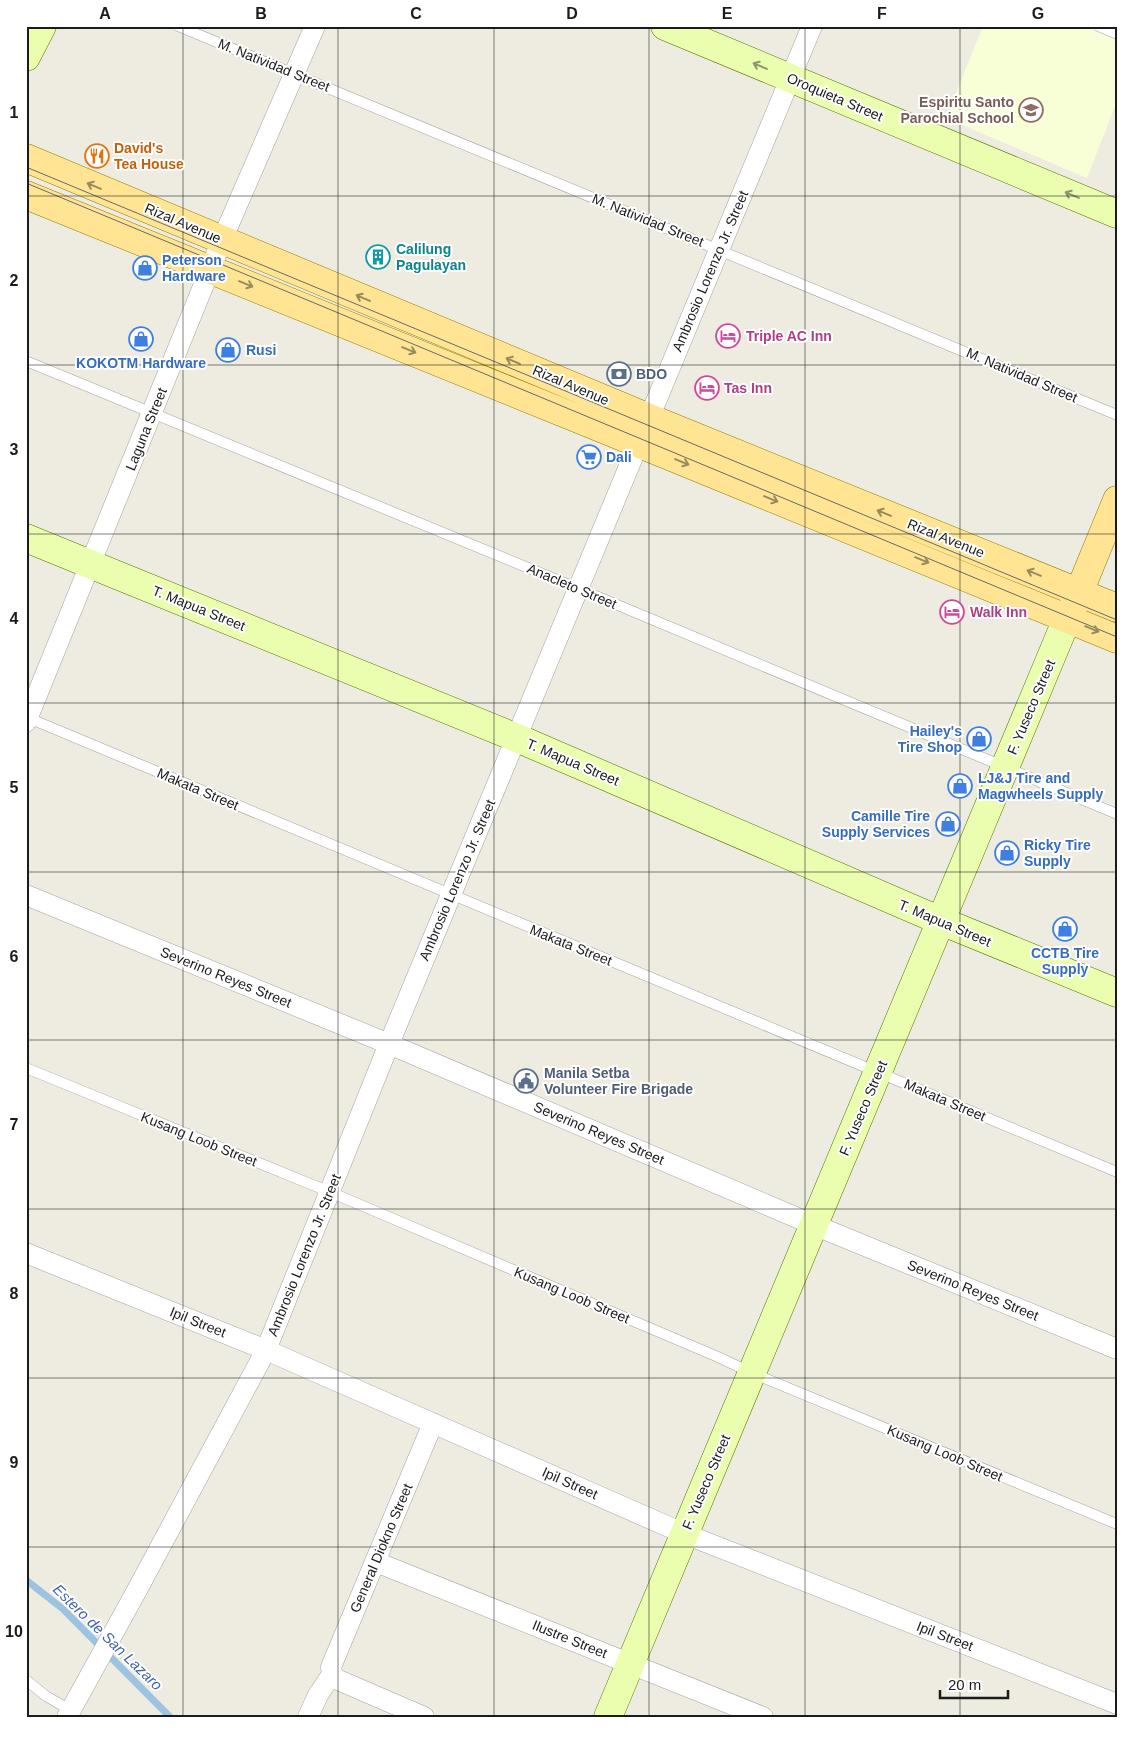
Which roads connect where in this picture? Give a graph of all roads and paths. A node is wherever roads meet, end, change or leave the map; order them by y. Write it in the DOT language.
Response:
graph roads {
  1 [pos="42,26"];
  2 [pos="178,26"];
  3 [pos="315,26"];
  4 [pos="665,26"];
  5 [pos="812,26"];
  6 [pos="1098,26"];
  7 [pos="1117,34"];
  8 [pos="26,57"];
  9 [pos="294,74"];
  10 [pos="790,78"];
  11 [pos="26,158"];
  12 [pos="26,196"];
  13 [pos="1117,214"];
  14 [pos="222,240"];
  15 [pos="719,249"];
  16 [pos="210,270"];
  17 [pos="26,361"];
  18 [pos="152,413"];
  19 [pos="1117,415"];
  20 [pos="649,418"];
  21 [pos="637,444"];
  22 [pos="1117,500"];
  23 [pos="26,538"];
  24 [pos="90,564"];
  25 [pos="577,588"];
  26 [pos="1080,592"];
  27 [pos="1117,608"];
  28 [pos="1067,619"];
  29 [pos="1117,639"];
  30 [pos="27,719"];
  31 [pos="517,738"];
  32 [pos="1006,767"];
  33 [pos="1117,814"];
  34 [pos="26,895"];
  35 [pos="451,895"];
  36 [pos="941,922"];
  37 [pos="1117,993"];
  38 [pos="388,1044"];
  39 [pos="26,1068"];
  40 [pos="878,1072"];
  41 [pos="1117,1172"];
  42 [pos="330,1192"];
  43 [pos="814,1225"];
  44 [pos="26,1253"];
  45 [pos="1117,1349"];
  46 [pos="266,1350"];
  47 [pos="752,1373"];
  48 [pos="433,1423"];
  49 [pos="1117,1524"];
  50 [pos="685,1534"];
  51 [pos="376,1562"];
  52 [pos="631,1663"];
  53 [pos="332,1674"];
  54 [pos="26,1680"];
  55 [pos="1117,1704"];
  56 [pos="1117,1712"];
  57 [pos="68,1713"];
  58 [pos="308,1717"];
  59 [pos="424,1717"];
  60 [pos="608,1717"];
  61 [pos="763,1717"];
  62 [pos="1115,1717"];
  1 -- 8 [label="street"];
  2 -- 9 [label="lane, M. Natividad Street"];
  3 -- 9 [label="street, Laguna Street"];
  10 -- 4 [label="street, Oroquieta Street, one-way"];
  5 -- 10 [label="street, Ambrosio Lorenzo Jr. Street"];
  6 -- 7 [label="lane"];
  9 -- 14 [label="street, Laguna Street"];
  9 -- 15 [label="lane, M. Natividad Street"];
  13 -- 10 [label="street, Oroquieta Street, one-way"];
  10 -- 15 [label="street, Ambrosio Lorenzo Jr. Street"];
  14 -- 11 [label="main road, Rizal Avenue, one-way"];
  12 -- 16 [label="main road, Rizal Avenue"];
  14 -- 16 [label="street, Laguna Street"];
  20 -- 14 [label="main road, Rizal Avenue, one-way"];
  15 -- 19 [label="lane, M. Natividad Street"];
  15 -- 20 [label="street, Ambrosio Lorenzo Jr. Street"];
  16 -- 18 [label="street, Laguna Street"];
  16 -- 21 [label="main road, Rizal Avenue, one-way"];
  17 -- 18 [label="lane, Anacleto Street"];
  18 -- 24 [label="street, Laguna Street"];
  18 -- 25 [label="lane, Anacleto Street"];
  20 -- 21 [label="street, Ambrosio Lorenzo Jr. Street"];
  26 -- 20 [label="main road, Rizal Avenue, one-way"];
  21 -- 25 [label="street, Ambrosio Lorenzo Jr. Street"];
  21 -- 28 [label="main road, Rizal Avenue, one-way"];
  22 -- 26 [label="main road, F. Yuseco Street"];
  23 -- 24 [label="street, T. Mapua Street"];
  24 -- 30 [label="street, Laguna Street"];
  24 -- 31 [label="street, T. Mapua Street"];
  25 -- 31 [label="street, Ambrosio Lorenzo Jr. Street"];
  25 -- 32 [label="lane, Anacleto Street"];
  26 -- 27 [label="main road, Rizal Avenue"];
  26 -- 28 [label="main road, F. Yuseco Street"];
  28 -- 29 [label="main road, Rizal Avenue, one-way"];
  28 -- 32 [label="street, F. Yuseco Street"];
  30 -- 35 [label="lane, Makata Street"];
  31 -- 35 [label="street, Ambrosio Lorenzo Jr. Street"];
  31 -- 36 [label="street, T. Mapua Street"];
  32 -- 33 [label="lane, Anacleto Street"];
  32 -- 36 [label="street, F. Yuseco Street"];
  34 -- 38 [label="street, Severino Reyes Street"];
  35 -- 38 [label="street, Ambrosio Lorenzo Jr. Street"];
  35 -- 40 [label="lane, Makata Street"];
  36 -- 37 [label="street, T. Mapua Street"];
  36 -- 40 [label="street, F. Yuseco Street"];
  38 -- 42 [label="street, Ambrosio Lorenzo Jr. Street"];
  38 -- 43 [label="street, Severino Reyes Street"];
  39 -- 42 [label="lane, Kusang Loob Street"];
  40 -- 41 [label="lane, Makata Street"];
  40 -- 43 [label="street, F. Yuseco Street"];
  42 -- 46 [label="street, Ambrosio Lorenzo Jr. Street"];
  42 -- 47 [label="lane, Kusang Loob Street"];
  43 -- 45 [label="street, Severino Reyes Street"];
  43 -- 47 [label="street, F. Yuseco Street"];
  44 -- 46 [label="street, Ipil Street"];
  46 -- 48 [label="street, Ipil Street"];
  46 -- 57 [label="street, Ambrosio Lorenzo Jr. Street"];
  47 -- 49 [label="lane, Kusang Loob Street"];
  47 -- 50 [label="street, F. Yuseco Street"];
  48 -- 50 [label="street, Ipil Street"];
  48 -- 51 [label="street, General Diokno Street"];
  50 -- 52 [label="street, F. Yuseco Street"];
  50 -- 55 [label="street, Ipil Street"];
  51 -- 52 [label="street, Ilustre Street"];
  51 -- 53 [label="street, General Diokno Street"];
  52 -- 60 [label="street, F. Yuseco Street"];
  52 -- 61 [label="street, Ilustre Street"];
  53 -- 58 [label="street, General Diokno Street"];
  53 -- 59 [label="street"];
  54 -- 57 [label="lane"];
  56 -- 62 [label="street"];
}
